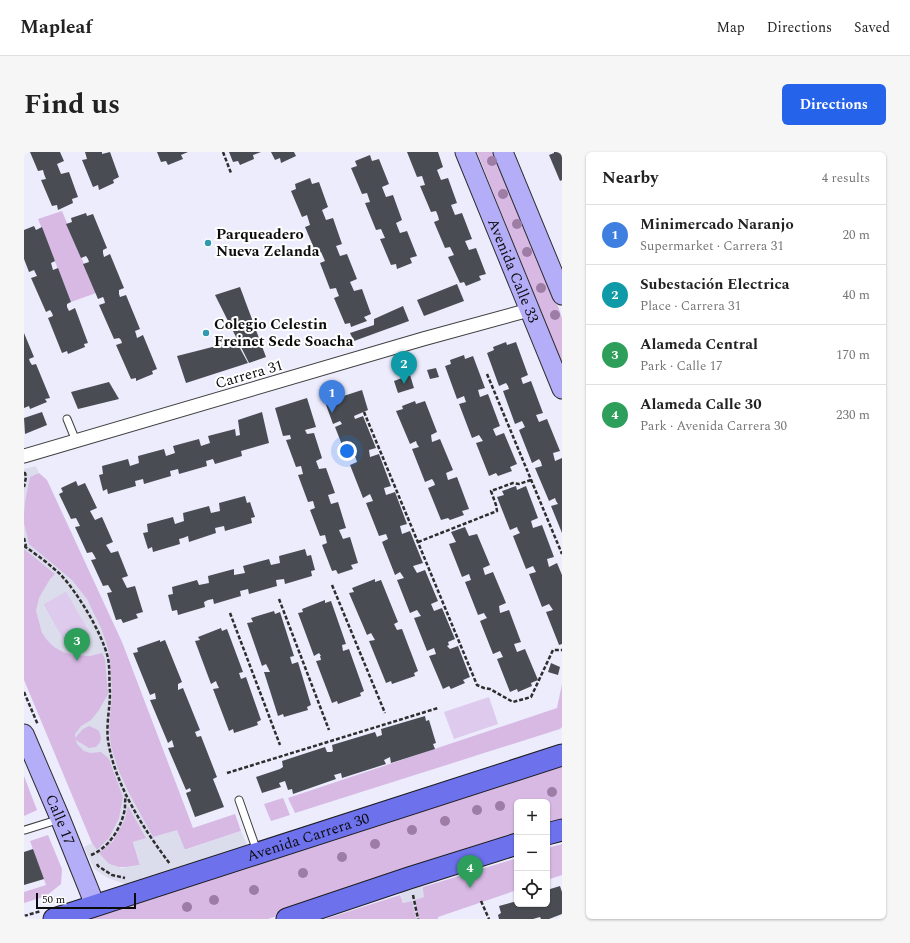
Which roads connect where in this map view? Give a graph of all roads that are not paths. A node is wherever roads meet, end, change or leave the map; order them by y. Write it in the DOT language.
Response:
graph roads {
  1 [pos="465,152"];
  2 [pos="504,152"];
  3 [pos="562,295"];
  4 [pos="529,310"];
  5 [pos="562,389"];
  6 [pos="67,419"];
  7 [pos="76,441"];
  8 [pos="24,456"];
  9 [pos="32,731"];
  10 [pos="562,755"];
  11 [pos="239,800"];
  12 [pos="60,818"];
  13 [pos="25,830"];
  14 [pos="562,830"];
  15 [pos="550,833"];
  16 [pos="514,845"];
  17 [pos="258,853"];
  18 [pos="93,906"];
  19 [pos="54,919"];
  20 [pos="287,919"];
  1 -- 4 [label="main road, Avenida Calle 33"];
  2 -- 3 [label="main road"];
  4 -- 5 [label="main road, Avenida Calle 33"];
  4 -- 7 [label="street, Carrera 31"];
  6 -- 7 [label="lane"];
  7 -- 8 [label="street, Carrera 31"];
  9 -- 12 [label="main road, Calle 17"];
  10 -- 17 [label="main road, Avenida Carrera 30"];
  11 -- 17 [label="lane"];
  12 -- 13 [label="lane"];
  12 -- 18 [label="main road, Calle 17"];
  14 -- 15 [label="main road"];
  16 -- 20 [label="main road"];
  17 -- 18 [label="main road, Avenida Carrera 30"];
  18 -- 19 [label="main road, Avenida Carrera 30"];
}
